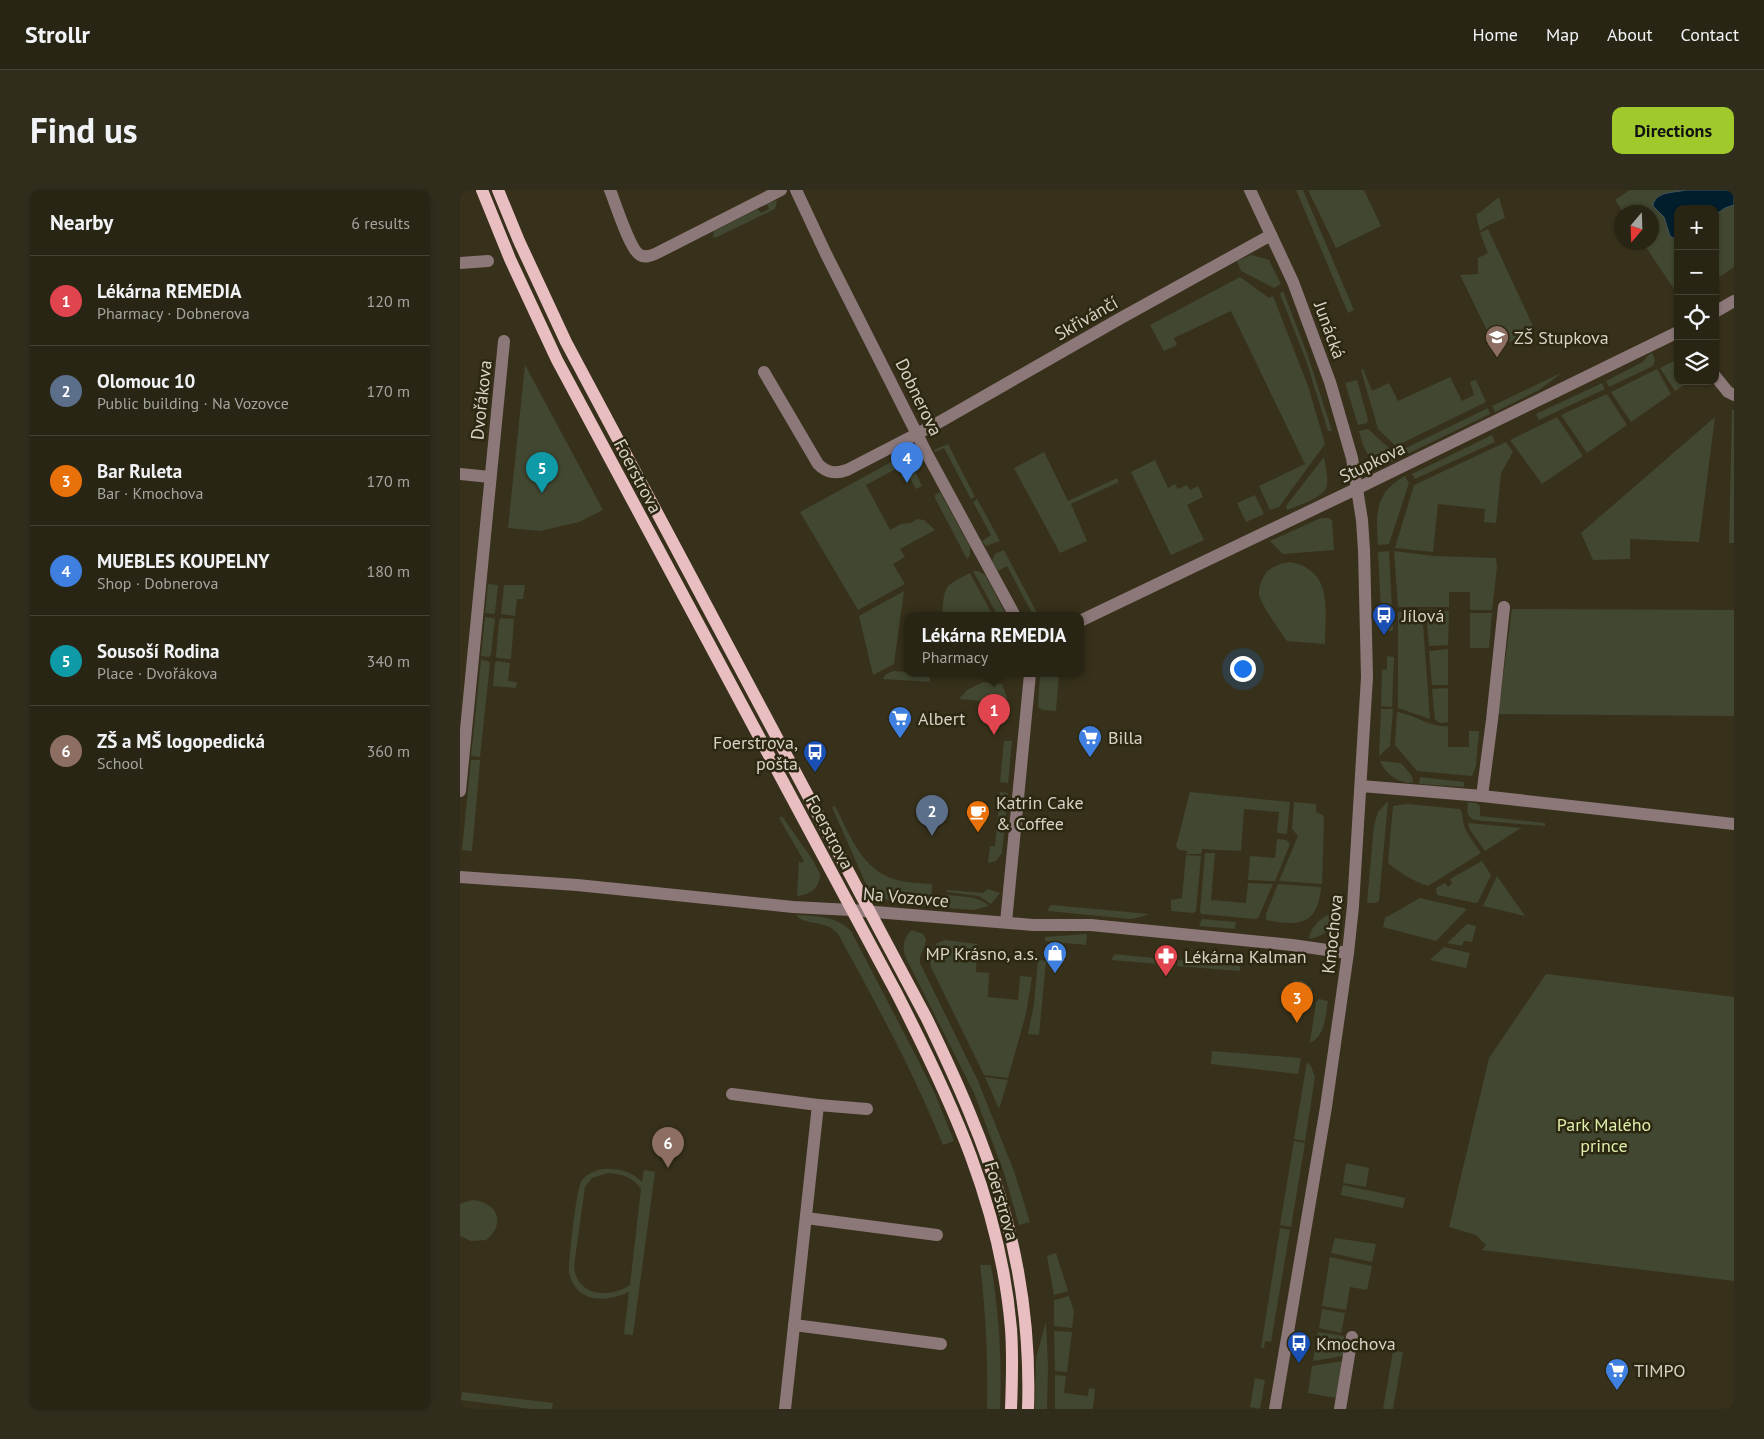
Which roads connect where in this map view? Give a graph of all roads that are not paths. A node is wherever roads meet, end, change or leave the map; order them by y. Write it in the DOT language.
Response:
graph roads {
  1 [pos="482,190"];
  2 [pos="498,190"];
  3 [pos="610,190"];
  4 [pos="781,190"];
  5 [pos="796,190"];
  6 [pos="1250,190"];
  7 [pos="1271,235"];
  8 [pos="488,261"];
  9 [pos="460,263"];
  10 [pos="1734,301"];
  11 [pos="1719,310"];
  12 [pos="1674,334"];
  13 [pos="504,341"];
  14 [pos="764,372"];
  15 [pos="1719,381"];
  16 [pos="1734,395"];
  17 [pos="918,433"];
  18 [pos="460,474"];
  19 [pos="490,477"];
  20 [pos="1358,488"];
  21 [pos="1504,607"];
  22 [pos="1013,612"];
  23 [pos="1084,619"];
  24 [pos="466,670"];
  25 [pos="1030,677"];
  26 [pos="1361,786"];
  27 [pos="460,791"];
  28 [pos="1482,796"];
  29 [pos="1734,824"];
  30 [pos="460,877"];
  31 [pos="852,910"];
  32 [pos="869,911"];
  33 [pos="1006,922"];
  34 [pos="1348,954"];
  35 [pos="732,1094"];
  36 [pos="818,1105"];
  37 [pos="867,1109"];
  38 [pos="806,1218"];
  39 [pos="937,1235"];
  40 [pos="794,1325"];
  41 [pos="1352,1337"];
  42 [pos="940,1344"];
  43 [pos="785,1409"];
  44 [pos="1011,1409"];
  45 [pos="1028,1409"];
  46 [pos="1275,1409"];
  47 [pos="1340,1409"];
  1 -- 31 [label="main road, Foerstrova"];
  2 -- 32 [label="main road, Foerstrova"];
  3 -- 4 [label="street"];
  5 -- 17 [label="street, Dobnerova"];
  6 -- 7 [label="street, Junácká"];
  7 -- 17 [label="street, Skřivánčí"];
  7 -- 20 [label="street, Junácká"];
  8 -- 9 [label="street"];
  10 -- 11 [label="street"];
  12 -- 20 [label="street, Stupkova"];
  13 -- 19 [label="street, Dvořákova"];
  14 -- 17 [label="street, Skřivánčí"];
  15 -- 16 [label="street"];
  17 -- 22 [label="street, Dobnerova"];
  18 -- 19 [label="street"];
  19 -- 24 [label="street, Dvořákova"];
  20 -- 23 [label="street, Stupkova"];
  20 -- 26 [label="street, Kmochova"];
  21 -- 28 [label="street"];
  24 -- 27 [label="street, Dvořákova"];
  25 -- 33 [label="street"];
  26 -- 28 [label="street"];
  26 -- 34 [label="street, Kmochova"];
  28 -- 29 [label="street"];
  30 -- 31 [label="street, Na Vozovce"];
  31 -- 32 [label="street, Na Vozovce"];
  31 -- 44 [label="main road, Foerstrova"];
  32 -- 33 [label="street, Na Vozovce"];
  32 -- 45 [label="main road, Foerstrova"];
  33 -- 34 [label="street, Na Vozovce"];
  34 -- 46 [label="street, Kmochova"];
  35 -- 36 [label="street"];
  36 -- 37 [label="street"];
  36 -- 38 [label="street"];
  38 -- 39 [label="street"];
  38 -- 40 [label="street"];
  40 -- 42 [label="street"];
  40 -- 43 [label="street"];
  41 -- 47 [label="street"];
}
